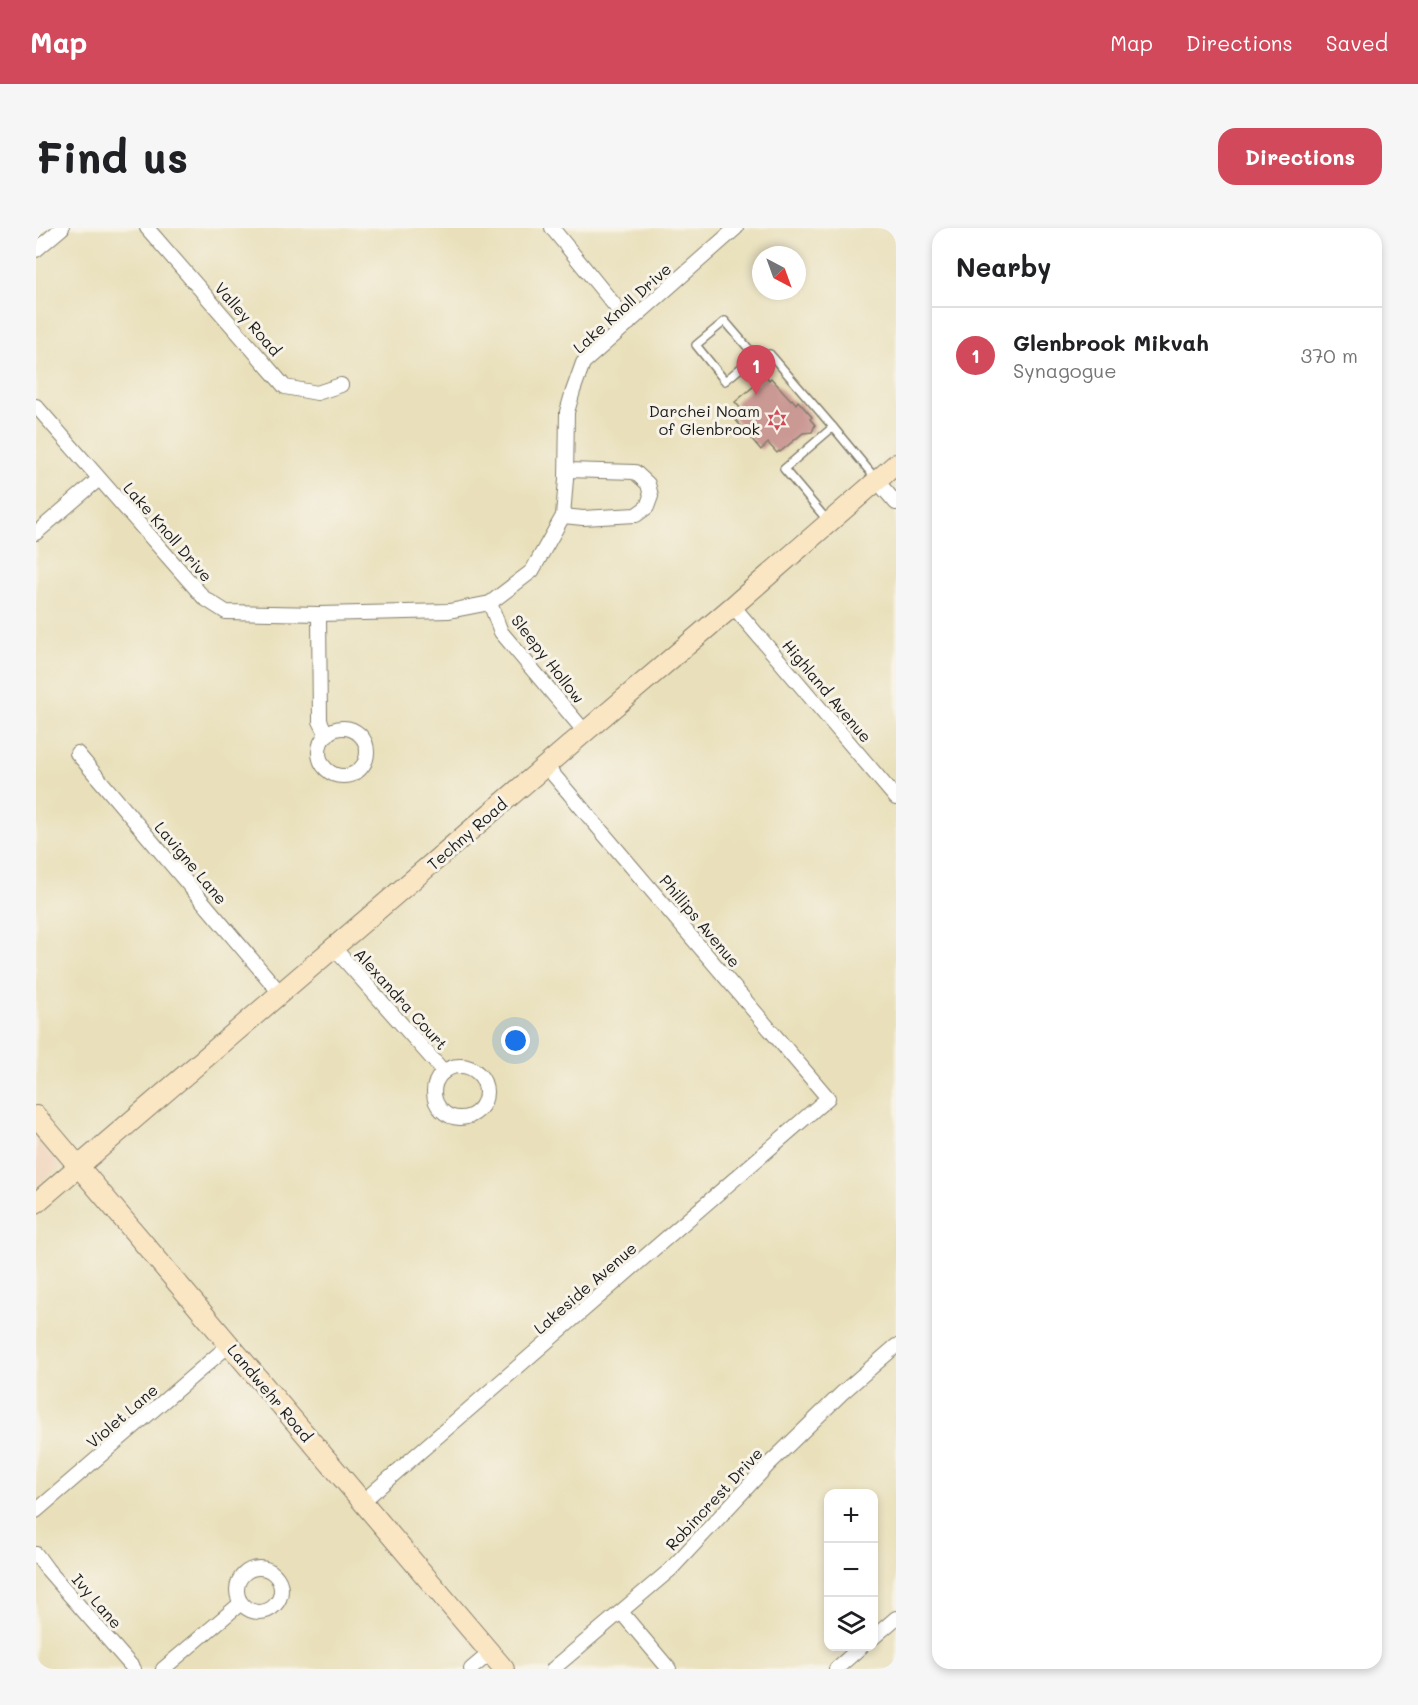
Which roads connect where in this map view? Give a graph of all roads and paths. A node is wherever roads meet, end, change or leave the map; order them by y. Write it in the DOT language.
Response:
graph roads {
  1 [pos="62,228"];
  2 [pos="147,228"];
  3 [pos="552,228"];
  4 [pos="736,228"];
  5 [pos="36,250"];
  6 [pos="629,323"];
  7 [pos="754,356"];
  8 [pos="341,385"];
  9 [pos="36,406"];
  10 [pos="833,427"];
  11 [pos="896,464"];
  12 [pos="567,470"];
  13 [pos="99,479"];
  14 [pos="877,481"];
  15 [pos="896,504"];
  16 [pos="563,516"];
  17 [pos="828,522"];
  18 [pos="36,533"];
  19 [pos="490,603"];
  20 [pos="733,606"];
  21 [pos="319,614"];
  22 [pos="585,732"];
  23 [pos="327,735"];
  24 [pos="77,753"];
  25 [pos="546,765"];
  26 [pos="896,798"];
  27 [pos="334,948"];
  28 [pos="281,994"];
  29 [pos="444,1072"];
  30 [pos="828,1098"];
  31 [pos="36,1116"];
  32 [pos="78,1167"];
  33 [pos="36,1203"];
  34 [pos="229,1345"];
  35 [pos="896,1347"];
  36 [pos="362,1502"];
  37 [pos="36,1511"];
  38 [pos="36,1554"];
  39 [pos="241,1603"];
  40 [pos="621,1612"];
  41 [pos="896,1618"];
  42 [pos="878,1633"];
  43 [pos="857,1651"];
  44 [pos="490,1653"];
  45 [pos="134,1669"];
  46 [pos="163,1669"];
  47 [pos="471,1669"];
  48 [pos="504,1669"];
  49 [pos="553,1669"];
  50 [pos="669,1669"];
  51 [pos="836,1669"];
  1 -- 5 [label="street"];
  2 -- 8 [label="street, Valley Road"];
  3 -- 6 [label="street"];
  4 -- 6 [label="street, Lake Knoll Drive"];
  6 -- 12 [label="street, Lake Knoll Drive"];
  7 -- 7 [label="lane"];
  7 -- 10 [label="lane"];
  9 -- 13 [label="street, Lake Knoll Drive"];
  10 -- 14 [label="lane"];
  10 -- 17 [label="lane"];
  11 -- 14 [label="main road, Techny Road"];
  12 -- 16 [label="street, Lake Knoll Drive"];
  12 -- 16 [label="street"];
  13 -- 18 [label="street"];
  13 -- 21 [label="street, Lake Knoll Drive"];
  14 -- 15 [label="street"];
  14 -- 17 [label="main road, Techny Road"];
  16 -- 19 [label="street, Lake Knoll Drive"];
  17 -- 20 [label="main road, Techny Road"];
  19 -- 21 [label="street, Lake Knoll Drive"];
  19 -- 22 [label="street, Sleepy Hollow"];
  20 -- 22 [label="main road, Techny Road"];
  20 -- 26 [label="street, Highland Avenue"];
  21 -- 23 [label="street"];
  22 -- 25 [label="main road, Techny Road"];
  24 -- 28 [label="street, Lavigne Lane"];
  25 -- 27 [label="main road, Techny Road"];
  25 -- 30 [label="street, Phillips Avenue"];
  27 -- 28 [label="main road, Techny Road"];
  27 -- 29 [label="street, Alexandra Court"];
  28 -- 32 [label="main road, Techny Road"];
  30 -- 36 [label="street, Lakeside Avenue"];
  31 -- 32 [label="main road, Landwehr Road"];
  32 -- 33 [label="main road, Techny Road"];
  32 -- 34 [label="main road, Landwehr Road"];
  34 -- 36 [label="main road, Landwehr Road"];
  34 -- 37 [label="street, Violet Lane"];
  35 -- 40 [label="street, Robincrest Drive"];
  36 -- 44 [label="main road, Landwehr Road"];
  38 -- 45 [label="street, Ivy Lane"];
  39 -- 46 [label="street"];
  40 -- 49 [label="street, Robincrest Drive"];
  40 -- 50 [label="street"];
  41 -- 42 [label="street"];
  43 -- 51 [label="street"];
  44 -- 47 [label="street"];
  44 -- 48 [label="main road, Landwehr Road"];
}
